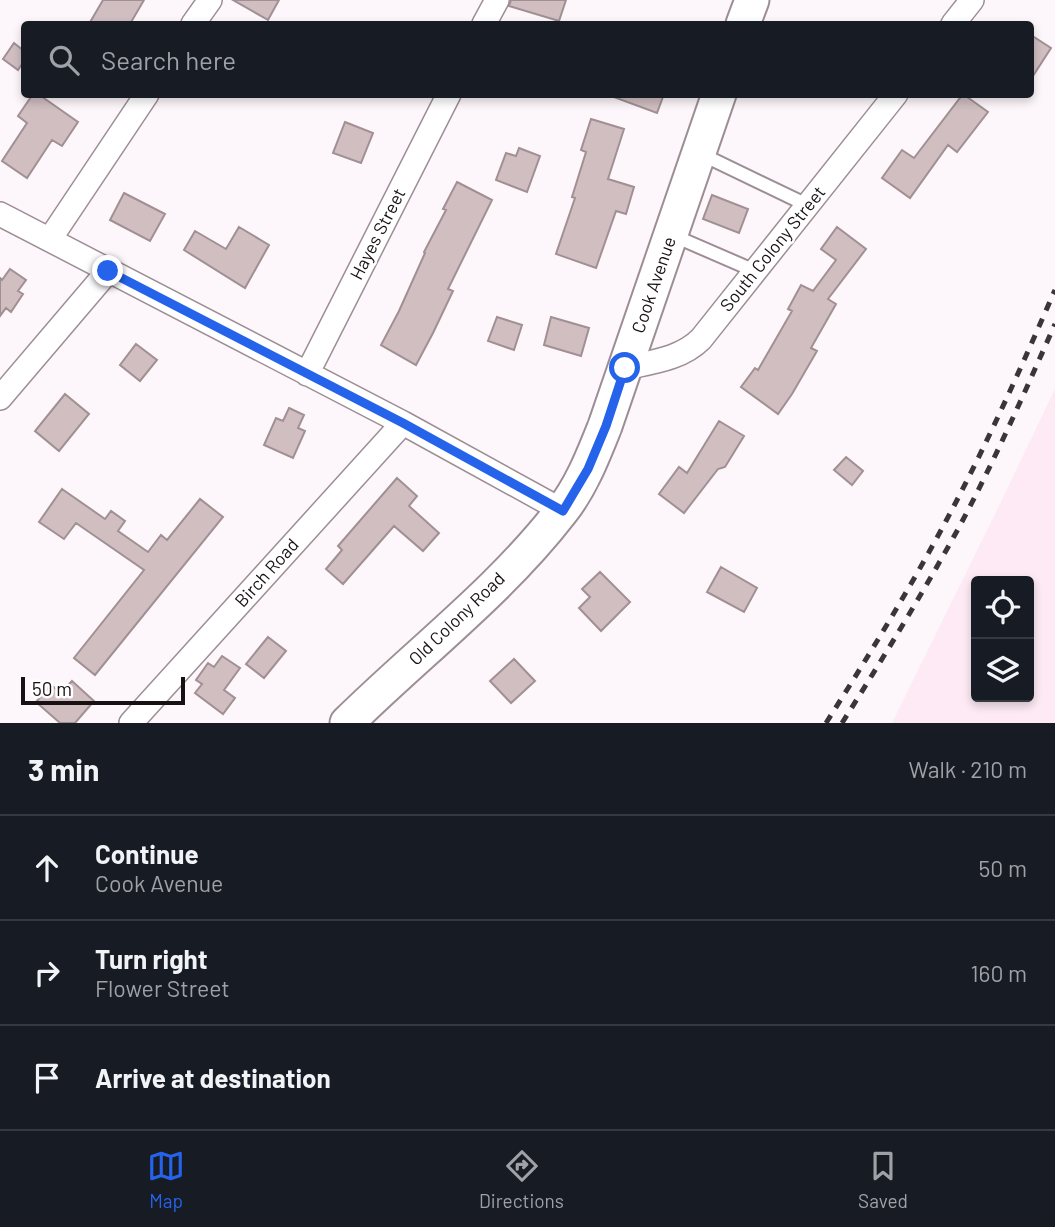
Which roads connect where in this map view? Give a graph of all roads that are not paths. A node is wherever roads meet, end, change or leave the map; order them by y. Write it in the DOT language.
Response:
graph roads {
  1 [pos="210,0"];
  2 [pos="497,0"];
  3 [pos="752,0"];
  4 [pos="972,0"];
  5 [pos="195,21"];
  6 [pos="486,21"];
  7 [pos="744,21"];
  8 [pos="955,21"];
  9 [pos="144,98"];
  10 [pos="447,98"];
  11 [pos="718,98"];
  12 [pos="893,98"];
  13 [pos="699,153"];
  14 [pos="807,205"];
  15 [pos="0,214"];
  16 [pos="671,235"];
  17 [pos="50,239"];
  18 [pos="108,271"];
  19 [pos="755,271"];
  20 [pos="625,368"];
  21 [pos="307,374"];
  22 [pos="0,398"];
  23 [pos="403,423"];
  24 [pos="563,511"];
  25 [pos="131,723"];
  26 [pos="347,723"];
  1 -- 5 [label="street"];
  2 -- 6 [label="street"];
  3 -- 7 [label="main road"];
  4 -- 8 [label="street"];
  9 -- 17 [label="street"];
  10 -- 21 [label="street, Hayes Street"];
  11 -- 13 [label="main road, Cook Avenue"];
  12 -- 14 [label="street, South Colony Street"];
  13 -- 14 [label="lane"];
  13 -- 16 [label="main road, Cook Avenue"];
  14 -- 19 [label="street, South Colony Street"];
  15 -- 17 [label="street"];
  16 -- 19 [label="lane"];
  16 -- 20 [label="main road, Cook Avenue"];
  17 -- 18 [label="street"];
  18 -- 21 [label="street"];
  18 -- 22 [label="street"];
  19 -- 20 [label="street, South Colony Street"];
  20 -- 24 [label="main road, Cook Avenue"];
  21 -- 23 [label="street"];
  23 -- 24 [label="street"];
  23 -- 25 [label="street, Birch Road"];
  24 -- 26 [label="main road, Old Colony Road"];
}
